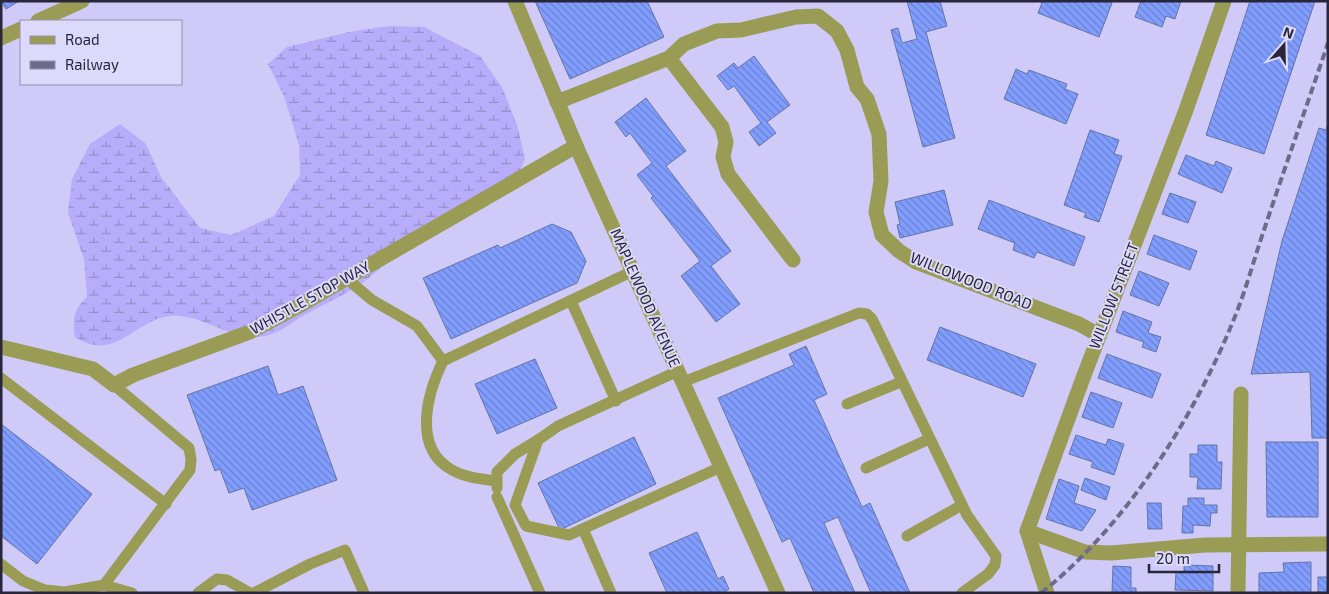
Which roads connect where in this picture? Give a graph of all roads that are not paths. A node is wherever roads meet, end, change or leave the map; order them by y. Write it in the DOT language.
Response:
graph roads {
  1 [pos="82,1"];
  2 [pos="515,1"];
  3 [pos="1224,1"];
  4 [pos="40,20"];
  5 [pos="20,29"];
  6 [pos="1,38"];
  7 [pos="669,58"];
  8 [pos="557,102"];
  9 [pos="576,146"];
  10 [pos="792,260"];
  11 [pos="633,271"];
  12 [pos="346,278"];
  13 [pos="571,301"];
  14 [pos="1099,335"];
  15 [pos="1,347"];
  16 [pos="442,361"];
  17 [pos="680,377"];
  18 [pos="1,378"];
  19 [pos="901,382"];
  20 [pos="114,384"];
  21 [pos="1241,394"];
  22 [pos="616,401"];
  23 [pos="847,404"];
  24 [pos="929,439"];
  25 [pos="538,440"];
  26 [pos="722,467"];
  27 [pos="866,468"];
  28 [pos="497,481"];
  29 [pos="497,497"];
  30 [pos="166,504"];
  31 [pos="515,505"];
  32 [pos="962,505"];
  33 [pos="582,529"];
  34 [pos="1027,531"];
  35 [pos="907,536"];
  36 [pos="1239,544"];
  37 [pos="1328,544"];
  38 [pos="1,564"];
  39 [pos="104,585"];
  40 [pos="132,593"];
  41 [pos="198,593"];
  42 [pos="250,593"];
  43 [pos="254,593"];
  44 [pos="364,593"];
  45 [pos="540,593"];
  46 [pos="611,593"];
  47 [pos="778,593"];
  48 [pos="962,593"];
  49 [pos="1046,593"];
  50 [pos="1238,593"];
  1 -- 4 [label="street"];
  2 -- 8 [label="street, MAPLEWOOD AVENUE"];
  3 -- 14 [label="street, WILLOW STREET"];
  5 -- 6 [label="street"];
  7 -- 8 [label="street, WILLOWOOD ROAD"];
  7 -- 10 [label="street"];
  7 -- 14 [label="street, WILLOWOOD ROAD"];
  8 -- 9 [label="street, MAPLEWOOD AVENUE"];
  9 -- 11 [label="street, MAPLEWOOD AVENUE"];
  9 -- 12 [label="street, WHISTLE STOP WAY"];
  11 -- 13 [label="lane"];
  11 -- 17 [label="street, MAPLEWOOD AVENUE"];
  12 -- 16 [label="lane"];
  12 -- 20 [label="street, WHISTLE STOP WAY"];
  13 -- 16 [label="lane"];
  13 -- 22 [label="lane"];
  14 -- 34 [label="street, WILLOW STREET"];
  15 -- 20 [label="street"];
  16 -- 28 [label="lane"];
  17 -- 19 [label="lane"];
  17 -- 22 [label="lane"];
  17 -- 26 [label="street, MAPLEWOOD AVENUE"];
  18 -- 30 [label="lane"];
  19 -- 23 [label="lane"];
  19 -- 24 [label="lane"];
  20 -- 30 [label="lane"];
  21 -- 36 [label="street"];
  22 -- 25 [label="lane"];
  24 -- 27 [label="lane"];
  24 -- 32 [label="lane"];
  25 -- 28 [label="lane"];
  25 -- 31 [label="lane"];
  26 -- 33 [label="lane"];
  26 -- 47 [label="street, MAPLEWOOD AVENUE"];
  28 -- 29 [label="lane"];
  29 -- 31 [label="lane"];
  29 -- 45 [label="lane"];
  30 -- 39 [label="lane"];
  31 -- 33 [label="lane"];
  32 -- 35 [label="lane"];
  32 -- 48 [label="lane"];
  33 -- 46 [label="lane"];
  34 -- 36 [label="street"];
  34 -- 49 [label="street"];
  36 -- 37 [label="street"];
  36 -- 50 [label="street"];
  38 -- 39 [label="lane"];
  39 -- 40 [label="lane"];
  41 -- 42 [label="lane"];
  43 -- 44 [label="lane"];
}
